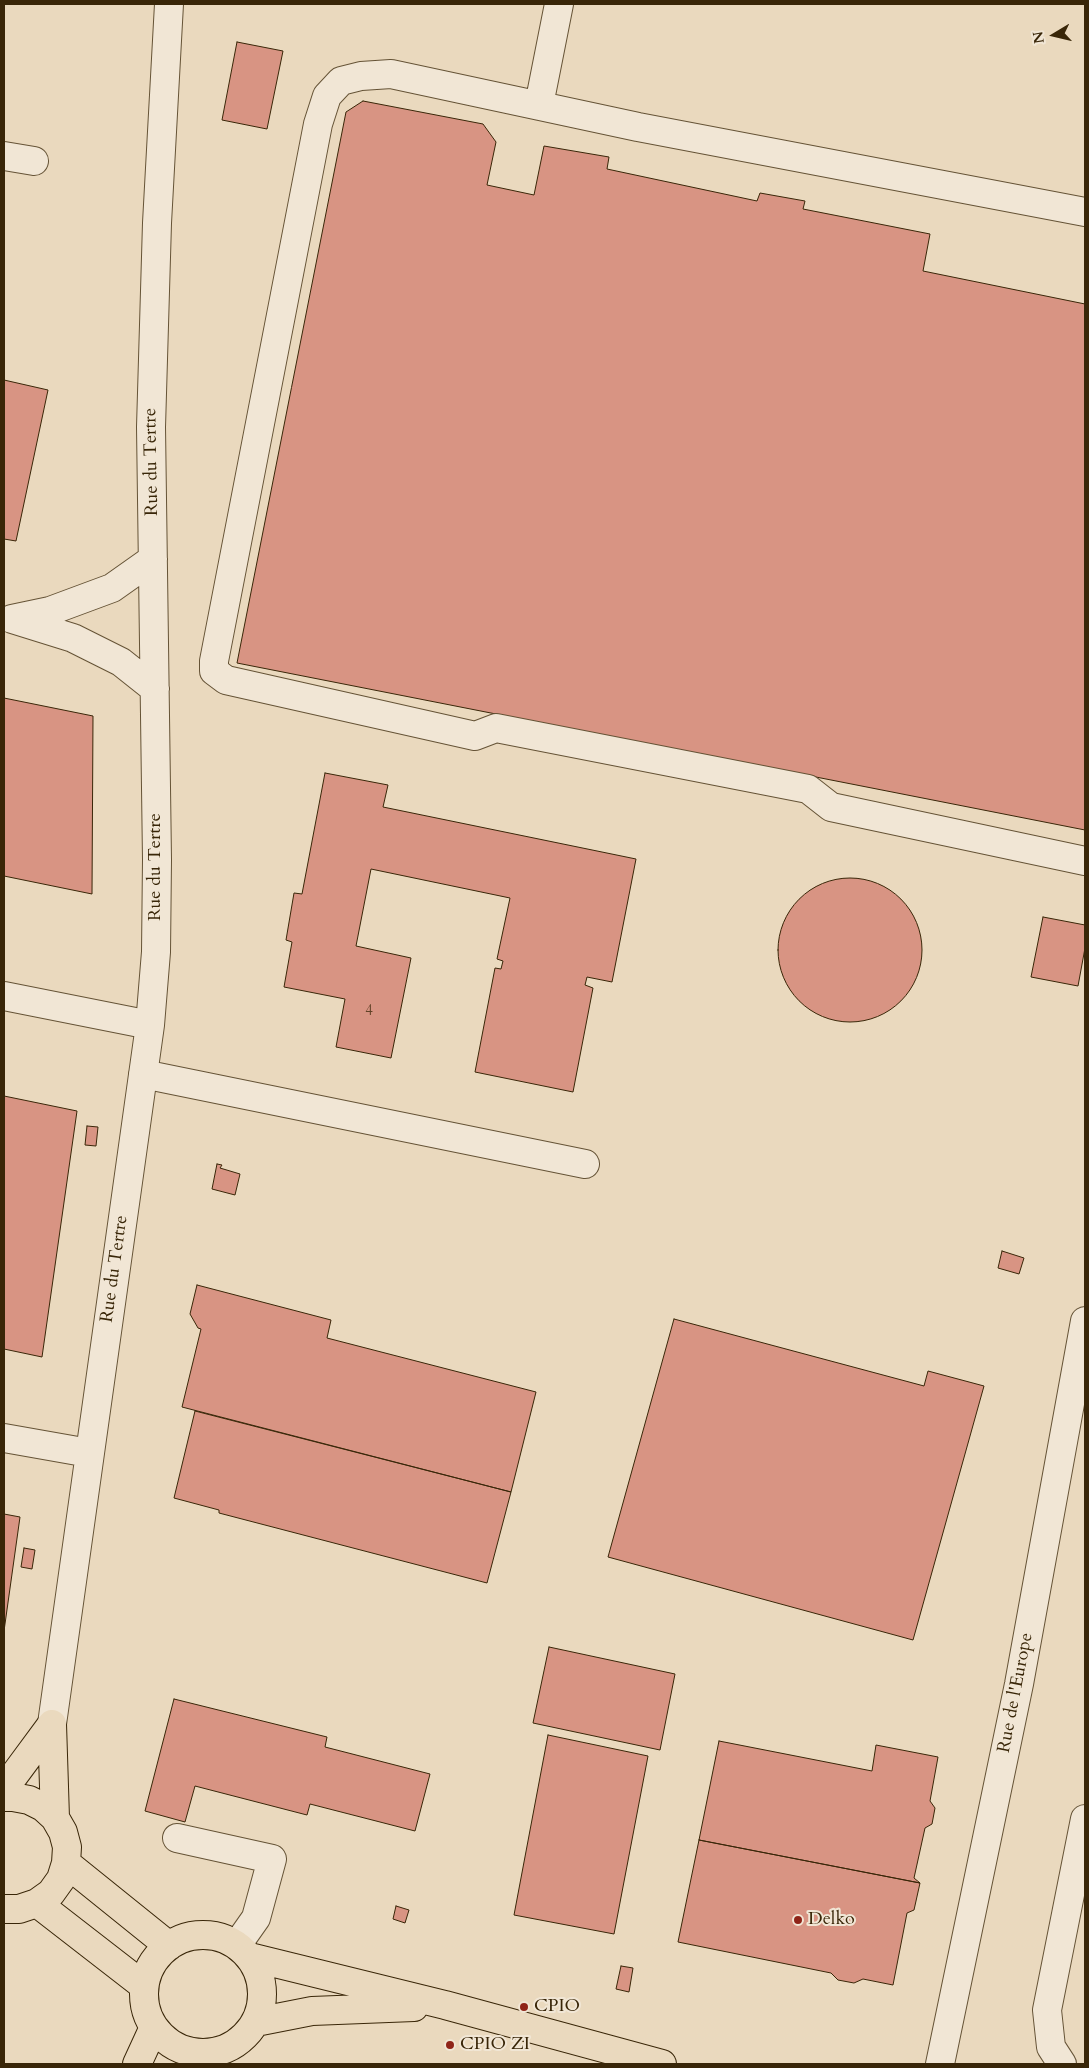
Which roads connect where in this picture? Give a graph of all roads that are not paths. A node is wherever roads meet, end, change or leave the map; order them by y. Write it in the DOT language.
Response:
graph roads {
  1 [pos="169,4"];
  2 [pos="559,4"];
  3 [pos="539,106"];
  4 [pos="4,156"];
  5 [pos="34,161"];
  6 [pos="1085,212"];
  7 [pos="153,559"];
  8 [pos="8,618"];
  9 [pos="155,689"];
  10 [pos="1085,861"];
  11 [pos="4,996"];
  12 [pos="150,1025"];
  13 [pos="143,1074"];
  14 [pos="585,1164"];
  15 [pos="1085,1320"];
  16 [pos="1081,1368"];
  17 [pos="4,1438"];
  18 [pos="89,1453"];
  19 [pos="52,1724"];
  20 [pos="4,1789"];
  21 [pos="4,1797"];
  22 [pos="55,1818"];
  23 [pos="1085,1819"];
  24 [pos="177,1838"];
  25 [pos="66,1863"];
  26 [pos="37,1903"];
  27 [pos="4,1909"];
  28 [pos="169,1946"];
  29 [pos="243,1951"];
  30 [pos="144,1986"];
  31 [pos="445,2005"];
  32 [pos="256,2022"];
  33 [pos="154,2027"];
  34 [pos="206,2059"];
  35 [pos="137,2064"];
  36 [pos="662,2064"];
  37 [pos="940,2064"];
  38 [pos="1062,2064"];
  1 -- 7 [label="street, Rue du Tertre"];
  2 -- 3 [label="street"];
  3 -- 6 [label="street"];
  3 -- 10 [label="street"];
  4 -- 5 [label="street"];
  7 -- 8 [label="street"];
  7 -- 9 [label="street, Rue du Tertre"];
  8 -- 9 [label="street"];
  9 -- 12 [label="street, Rue du Tertre"];
  11 -- 12 [label="street"];
  12 -- 13 [label="street, Rue du Tertre"];
  13 -- 14 [label="street"];
  13 -- 18 [label="street, Rue du Tertre"];
  15 -- 16 [label="street, Rue de l'Europe"];
  16 -- 37 [label="street, Rue de l'Europe"];
  17 -- 18 [label="street"];
  18 -- 19 [label="street, Rue du Tertre"];
  19 -- 20 [label="main road"];
  19 -- 22 [label="main road"];
  21 -- 22 [label="main road"];
  22 -- 25 [label="main road"];
  23 -- 38 [label="street"];
  24 -- 29 [label="street"];
  25 -- 26 [label="main road"];
  25 -- 28 [label="main road"];
  26 -- 27 [label="main road"];
  26 -- 30 [label="main road"];
  28 -- 29 [label="main road"];
  28 -- 30 [label="main road"];
  29 -- 31 [label="main road"];
  29 -- 32 [label="main road"];
  30 -- 33 [label="main road"];
  31 -- 32 [label="main road"];
  31 -- 36 [label="main road"];
  32 -- 34 [label="main road"];
  33 -- 34 [label="main road"];
  33 -- 35 [label="main road"];
}
